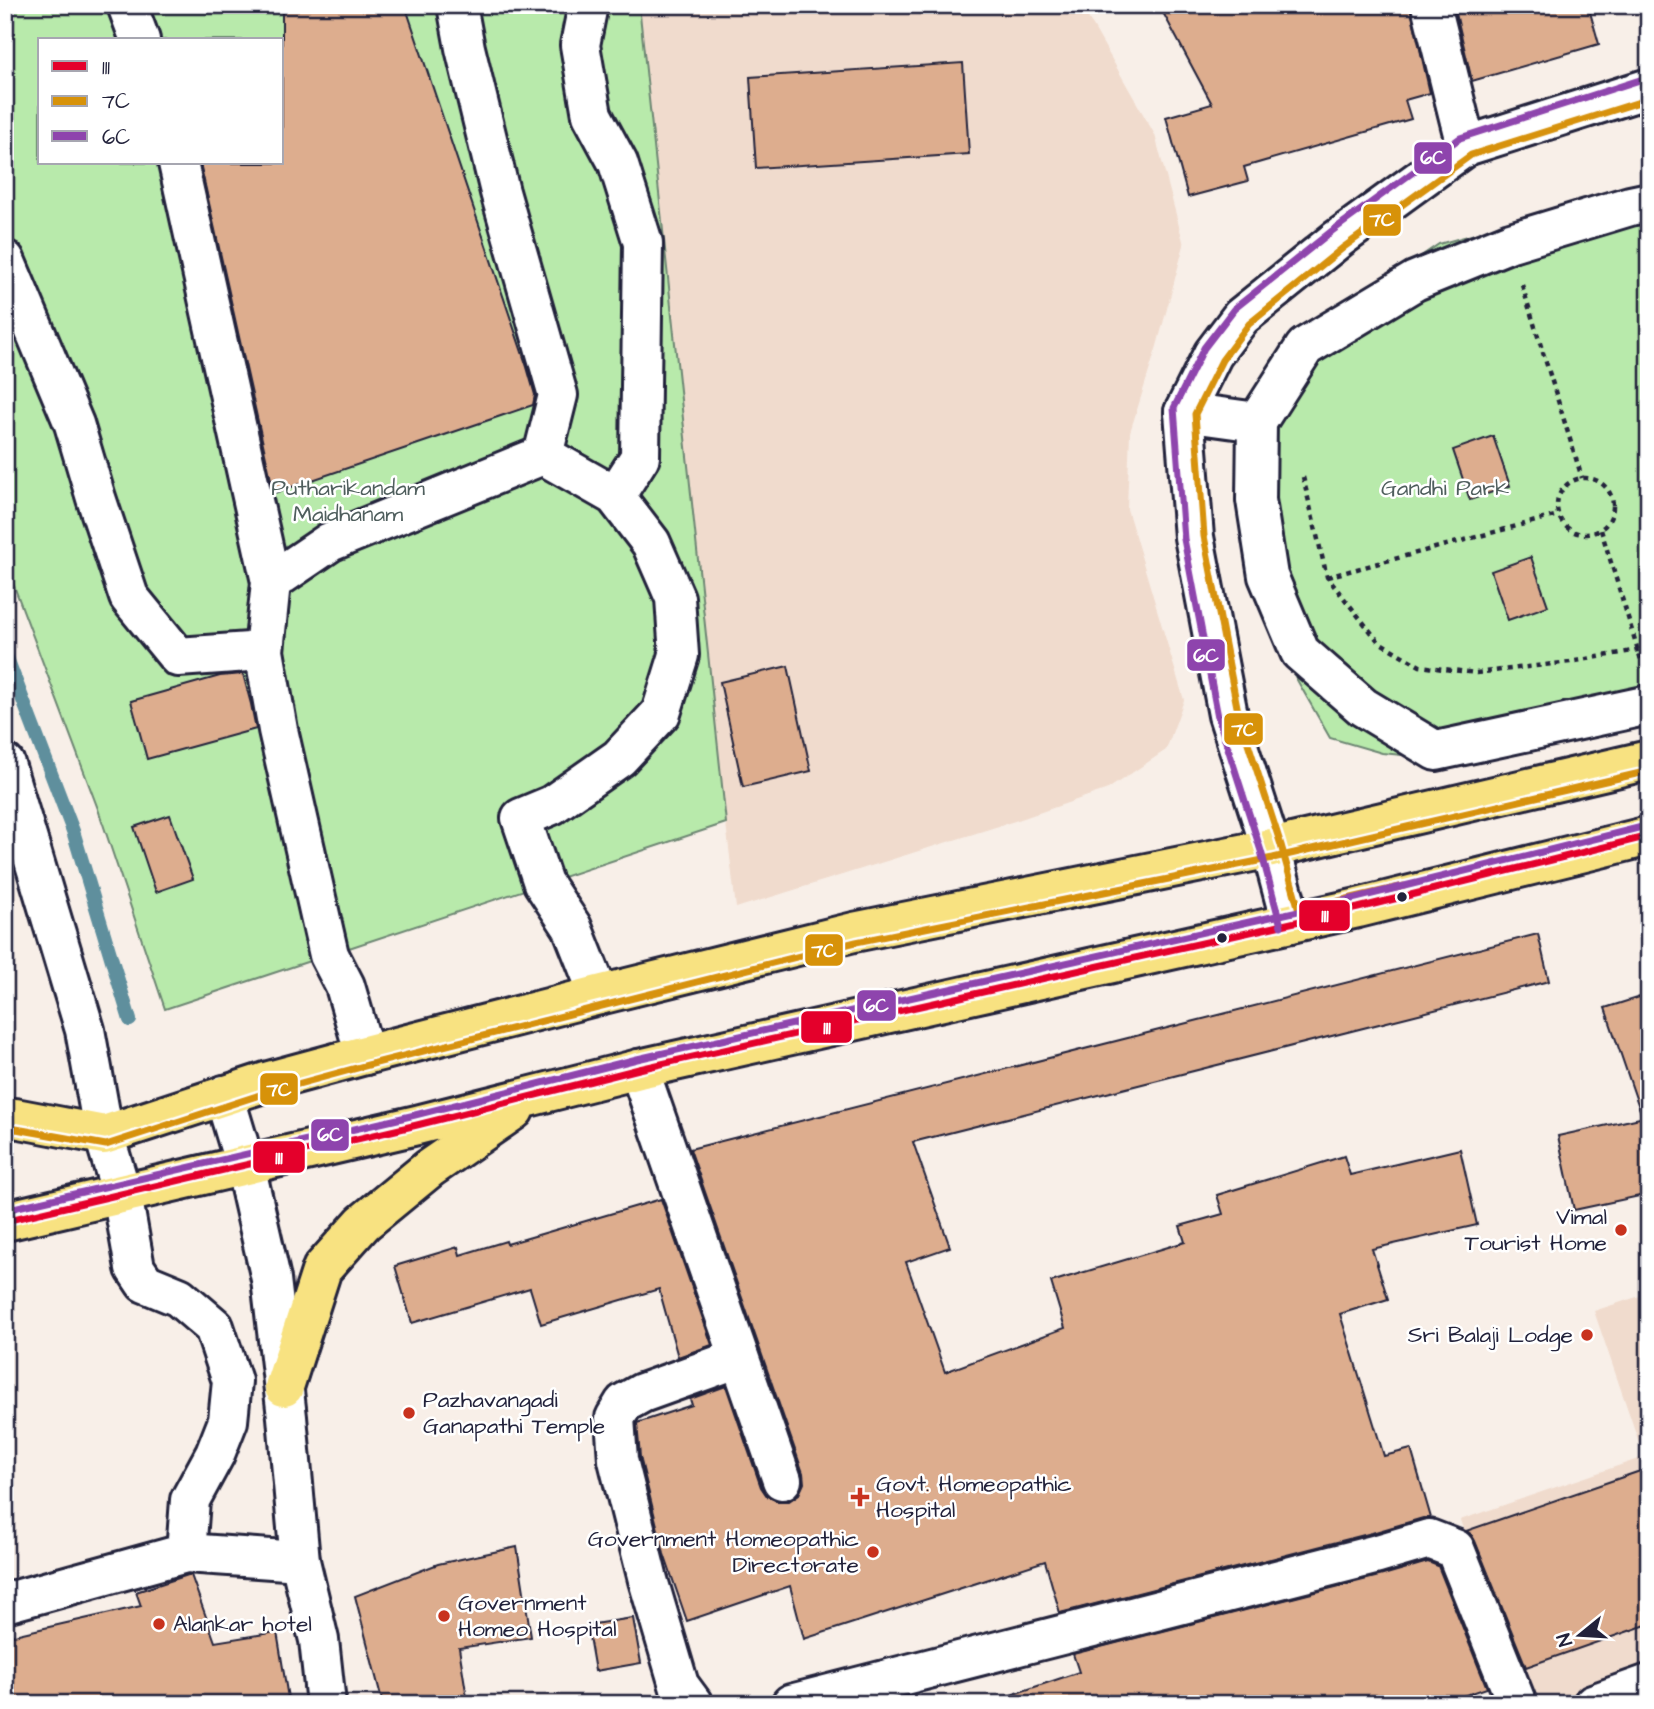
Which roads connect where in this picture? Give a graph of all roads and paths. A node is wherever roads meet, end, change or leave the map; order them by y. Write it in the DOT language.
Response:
graph roads {
  1 [pos="127,5"];
  2 [pos="457,5"];
  3 [pos="588,5"];
  4 [pos="1431,5"];
  5 [pos="139,38"];
  6 [pos="1649,88"];
  7 [pos="1466,146"];
  8 [pos="178,164"];
  9 [pos="1649,202"];
  10 [pos="1511,242"];
  11 [pos="5,260"];
  12 [pos="1184,412"];
  13 [pos="1257,422"];
  14 [pos="543,456"];
  15 [pos="1301,467"];
  16 [pos="1582,478"];
  17 [pos="615,496"];
  18 [pos="1558,515"];
  19 [pos="1601,530"];
  20 [pos="1327,577"];
  21 [pos="271,582"];
  22 [pos="1649,648"];
  23 [pos="264,651"];
  24 [pos="1638,651"];
  25 [pos="1647,689"];
  26 [pos="1649,760"];
  27 [pos="5,764"];
  28 [pos="1643,845"];
  29 [pos="1271,848"];
  30 [pos="1292,923"];
  31 [pos="599,995"];
  32 [pos="365,1055"];
  33 [pos="639,1069"];
  34 [pos="224,1095"];
  35 [pos="533,1096"];
  36 [pos="9,1119"];
  37 [pos="104,1135"];
  38 [pos="245,1166"];
  39 [pos="122,1194"];
  40 [pos="5,1221"];
  41 [pos="739,1358"];
  42 [pos="284,1387"];
  43 [pos="782,1480"];
  44 [pos="186,1553"];
  45 [pos="300,1560"];
  46 [pos="5,1604"];
  47 [pos="1649,1684"];
  48 [pos="326,1704"];
  49 [pos="693,1704"];
  50 [pos="792,1704"];
  51 [pos="1517,1704"];
  52 [pos="1593,1704"];
  1 -- 5 [label="street"];
  2 -- 14 [label="street"];
  3 -- 17 [label="street"];
  4 -- 7 [label="street"];
  6 -- 7 [label="street"];
  7 -- 12 [label="street"];
  8 -- 21 [label="street"];
  9 -- 10 [label="street"];
  10 -- 13 [label="street"];
  10 -- 16 [label="path"];
  11 -- 23 [label="street"];
  12 -- 13 [label="street"];
  12 -- 29 [label="street"];
  13 -- 25 [label="street"];
  14 -- 17 [label="street"];
  14 -- 21 [label="street"];
  15 -- 20 [label="path"];
  16 -- 18 [label="path"];
  16 -- 19 [label="path"];
  17 -- 31 [label="street"];
  18 -- 19 [label="path"];
  18 -- 20 [label="path"];
  19 -- 24 [label="path"];
  20 -- 24 [label="path"];
  21 -- 23 [label="street"];
  22 -- 24 [label="path"];
  23 -- 32 [label="street"];
  24 -- 25 [label="path"];
  26 -- 29 [label="main road"];
  27 -- 37 [label="street"];
  28 -- 30 [label="main road"];
  29 -- 30 [label="street"];
  29 -- 31 [label="main road"];
  30 -- 33 [label="main road"];
  31 -- 32 [label="main road"];
  32 -- 34 [label="main road"];
  33 -- 35 [label="main road"];
  33 -- 41 [label="street"];
  34 -- 37 [label="main road"];
  34 -- 38 [label="street"];
  35 -- 38 [label="main road"];
  35 -- 42 [label="main road"];
  36 -- 37 [label="main road"];
  37 -- 39 [label="street"];
  38 -- 39 [label="main road"];
  38 -- 42 [label="street"];
  39 -- 40 [label="main road"];
  39 -- 44 [label="street"];
  41 -- 43 [label="street"];
  41 -- 49 [label="street"];
  42 -- 45 [label="street"];
  44 -- 45 [label="street"];
  44 -- 46 [label="street"];
  45 -- 48 [label="street"];
  47 -- 52 [label="street"];
  50 -- 51 [label="street"];
}
